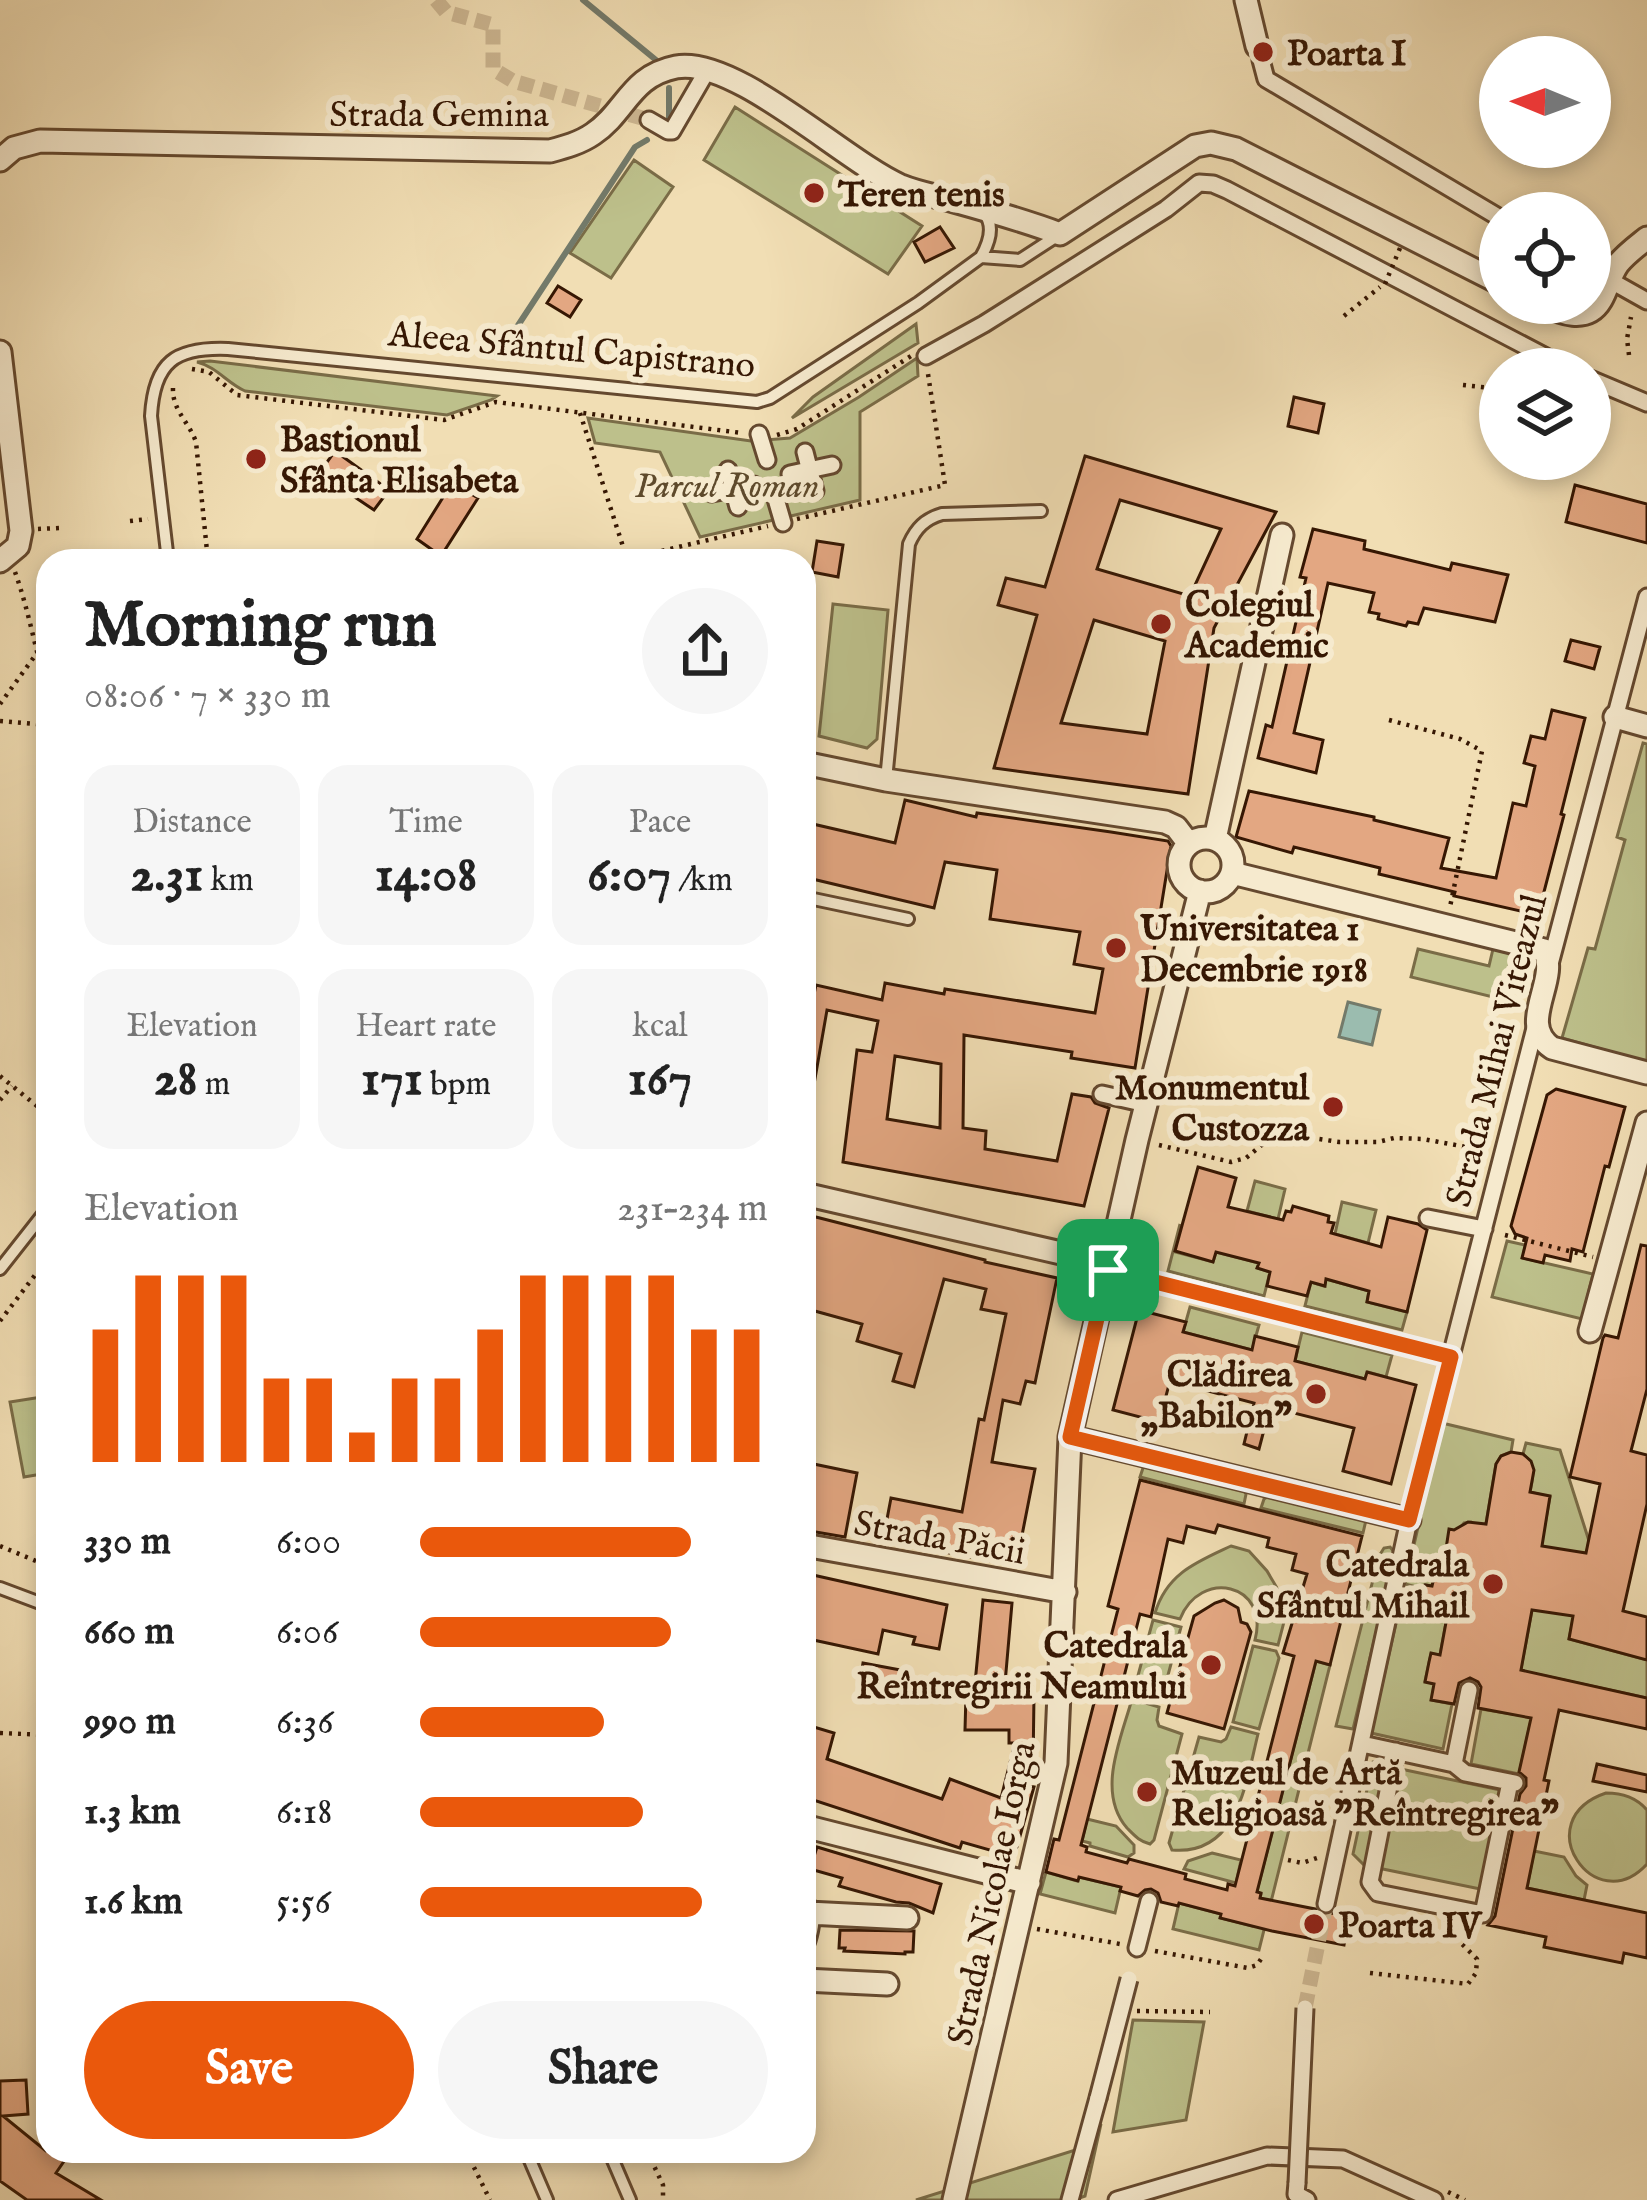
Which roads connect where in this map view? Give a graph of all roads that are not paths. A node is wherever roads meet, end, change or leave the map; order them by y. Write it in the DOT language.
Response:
graph roads {
  1 [pos="1246,0"];
  2 [pos="1259,53"];
  3 [pos="708,69"];
  4 [pos="649,120"];
  5 [pos="0,160"];
  6 [pos="1479,206"];
  7 [pos="982,211"];
  8 [pos="1060,234"];
  9 [pos="1647,238"];
  10 [pos="982,256"];
  11 [pos="1611,267"];
  12 [pos="1479,272"];
  13 [pos="1611,281"];
  14 [pos="1647,302"];
  15 [pos="1529,348"];
  16 [pos="0,352"];
  17 [pos="926,356"];
  18 [pos="1611,388"];
  19 [pos="1647,404"];
  20 [pos="759,434"];
  21 [pos="805,452"];
  22 [pos="766,460"];
  23 [pos="832,465"];
  24 [pos="728,470"];
  25 [pos="810,470"];
  26 [pos="790,474"];
  27 [pos="754,485"];
  28 [pos="734,489"];
  29 [pos="815,491"];
  30 [pos="712,493"];
  31 [pos="776,499"];
  32 [pos="738,507"];
  33 [pos="1041,511"];
  34 [pos="783,523"];
  35 [pos="1282,535"];
  36 [pos="167,549"];
  37 [pos="5,558"];
  38 [pos="1647,597"];
  39 [pos="1615,717"];
  40 [pos="1647,725"];
  41 [pos="816,765"];
  42 [pos="886,780"];
  43 [pos="1215,839"];
  44 [pos="1189,844"];
  45 [pos="1232,874"];
  46 [pos="1200,891"];
  47 [pos="816,900"];
  48 [pos="908,919"];
  49 [pos="1550,964"];
  50 [pos="1536,1022"];
  51 [pos="1647,1073"];
  52 [pos="1102,1094"];
  53 [pos="1147,1104"];
  54 [pos="1647,1123"];
  55 [pos="816,1197"];
  56 [pos="1428,1218"];
  57 [pos="36,1223"];
  58 [pos="1484,1229"];
  59 [pos="1109,1267"];
  60 [pos="0,1269"];
  61 [pos="1590,1331"];
  62 [pos="1451,1357"];
  63 [pos="1070,1437"];
  64 [pos="1409,1520"];
  65 [pos="816,1547"];
  66 [pos="0,1588"];
  67 [pos="1065,1592"];
  68 [pos="36,1602"];
  69 [pos="1468,1690"];
  70 [pos="1362,1744"];
  71 [pos="1396,1751"];
  72 [pos="1454,1764"];
  73 [pos="816,1829"];
  74 [pos="1030,1883"];
  75 [pos="1149,1901"];
  76 [pos="1326,1904"];
  77 [pos="816,1909"];
  78 [pos="907,1918"];
  79 [pos="1137,1948"];
  80 [pos="1129,1979"];
  81 [pos="816,1981"];
  82 [pos="887,1984"];
  83 [pos="1305,2008"];
  84 [pos="531,2163"];
  85 [pos="614,2163"];
  86 [pos="957,2189"];
  87 [pos="547,2200"];
  88 [pos="630,2200"];
  89 [pos="1070,2200"];
  90 [pos="1117,2200"];
  91 [pos="1306,2200"];
  92 [pos="1434,2200"];
  1 -- 2 [label="street"];
  2 -- 6 [label="street"];
  3 -- 4 [label="street"];
  3 -- 5 [label="street, Strada Gemina"];
  3 -- 7 [label="street"];
  7 -- 8 [label="street"];
  7 -- 10 [label="lane"];
  8 -- 10 [label="lane, Aleea Sfântul Capistrano"];
  8 -- 12 [label="street, Aleea Sfântul Capistrano"];
  9 -- 11 [label="street"];
  10 -- 36 [label="lane, Aleea Sfântul Capistrano"];
  13 -- 14 [label="street"];
  15 -- 17 [label="street"];
  16 -- 37 [label="street"];
  18 -- 19 [label="street"];
  20 -- 22 [label="street"];
  21 -- 25 [label="street"];
  23 -- 25 [label="street"];
  24 -- 28 [label="street"];
  25 -- 26 [label="street"];
  25 -- 29 [label="street"];
  27 -- 28 [label="street"];
  28 -- 30 [label="street"];
  28 -- 32 [label="street"];
  31 -- 34 [label="street"];
  33 -- 42 [label="lane"];
  35 -- 43 [label="street"];
  38 -- 39 [label="street, Strada Mihai Viteazul"];
  39 -- 40 [label="street"];
  39 -- 49 [label="street, Strada Mihai Viteazul"];
  41 -- 42 [label="street"];
  42 -- 44 [label="street"];
  43 -- 44 [label="street"];
  43 -- 45 [label="street"];
  44 -- 46 [label="street"];
  45 -- 46 [label="street"];
  45 -- 49 [label="street"];
  46 -- 53 [label="street, Strada Nicolae Iorga"];
  47 -- 48 [label="lane"];
  49 -- 50 [label="street, Strada Mihai Viteazul"];
  50 -- 51 [label="street"];
  50 -- 58 [label="street, Strada Mihai Viteazul"];
  52 -- 53 [label="street"];
  53 -- 59 [label="street, Strada Nicolae Iorga"];
  54 -- 61 [label="street"];
  55 -- 59 [label="street"];
  56 -- 58 [label="street"];
  57 -- 60 [label="lane"];
  58 -- 62 [label="street, Strada Mihai Viteazul"];
  59 -- 62 [label="street"];
  59 -- 63 [label="street, Strada Nicolae Iorga"];
  62 -- 64 [label="street, Strada Mihai Viteazul"];
  63 -- 64 [label="street"];
  63 -- 67 [label="street, Strada Nicolae Iorga"];
  64 -- 70 [label="street, Strada Mihai Viteazul"];
  65 -- 67 [label="street, Strada Păcii"];
  66 -- 68 [label="lane"];
  67 -- 74 [label="street, Strada Nicolae Iorga"];
  69 -- 72 [label="street"];
  70 -- 71 [label="street"];
  70 -- 76 [label="street, Strada Mihai Viteazul"];
  71 -- 72 [label="street"];
  71 -- 72 [label="street"];
  73 -- 74 [label="street"];
  74 -- 86 [label="street, Strada Nicolae Iorga"];
  75 -- 79 [label="street"];
  77 -- 78 [label="street"];
  80 -- 89 [label="street, bridge"];
  81 -- 82 [label="street"];
  83 -- 91 [label="street, bridge"];
  84 -- 87 [label="lane"];
  85 -- 88 [label="lane"];
  90 -- 92 [label="street"];
}
